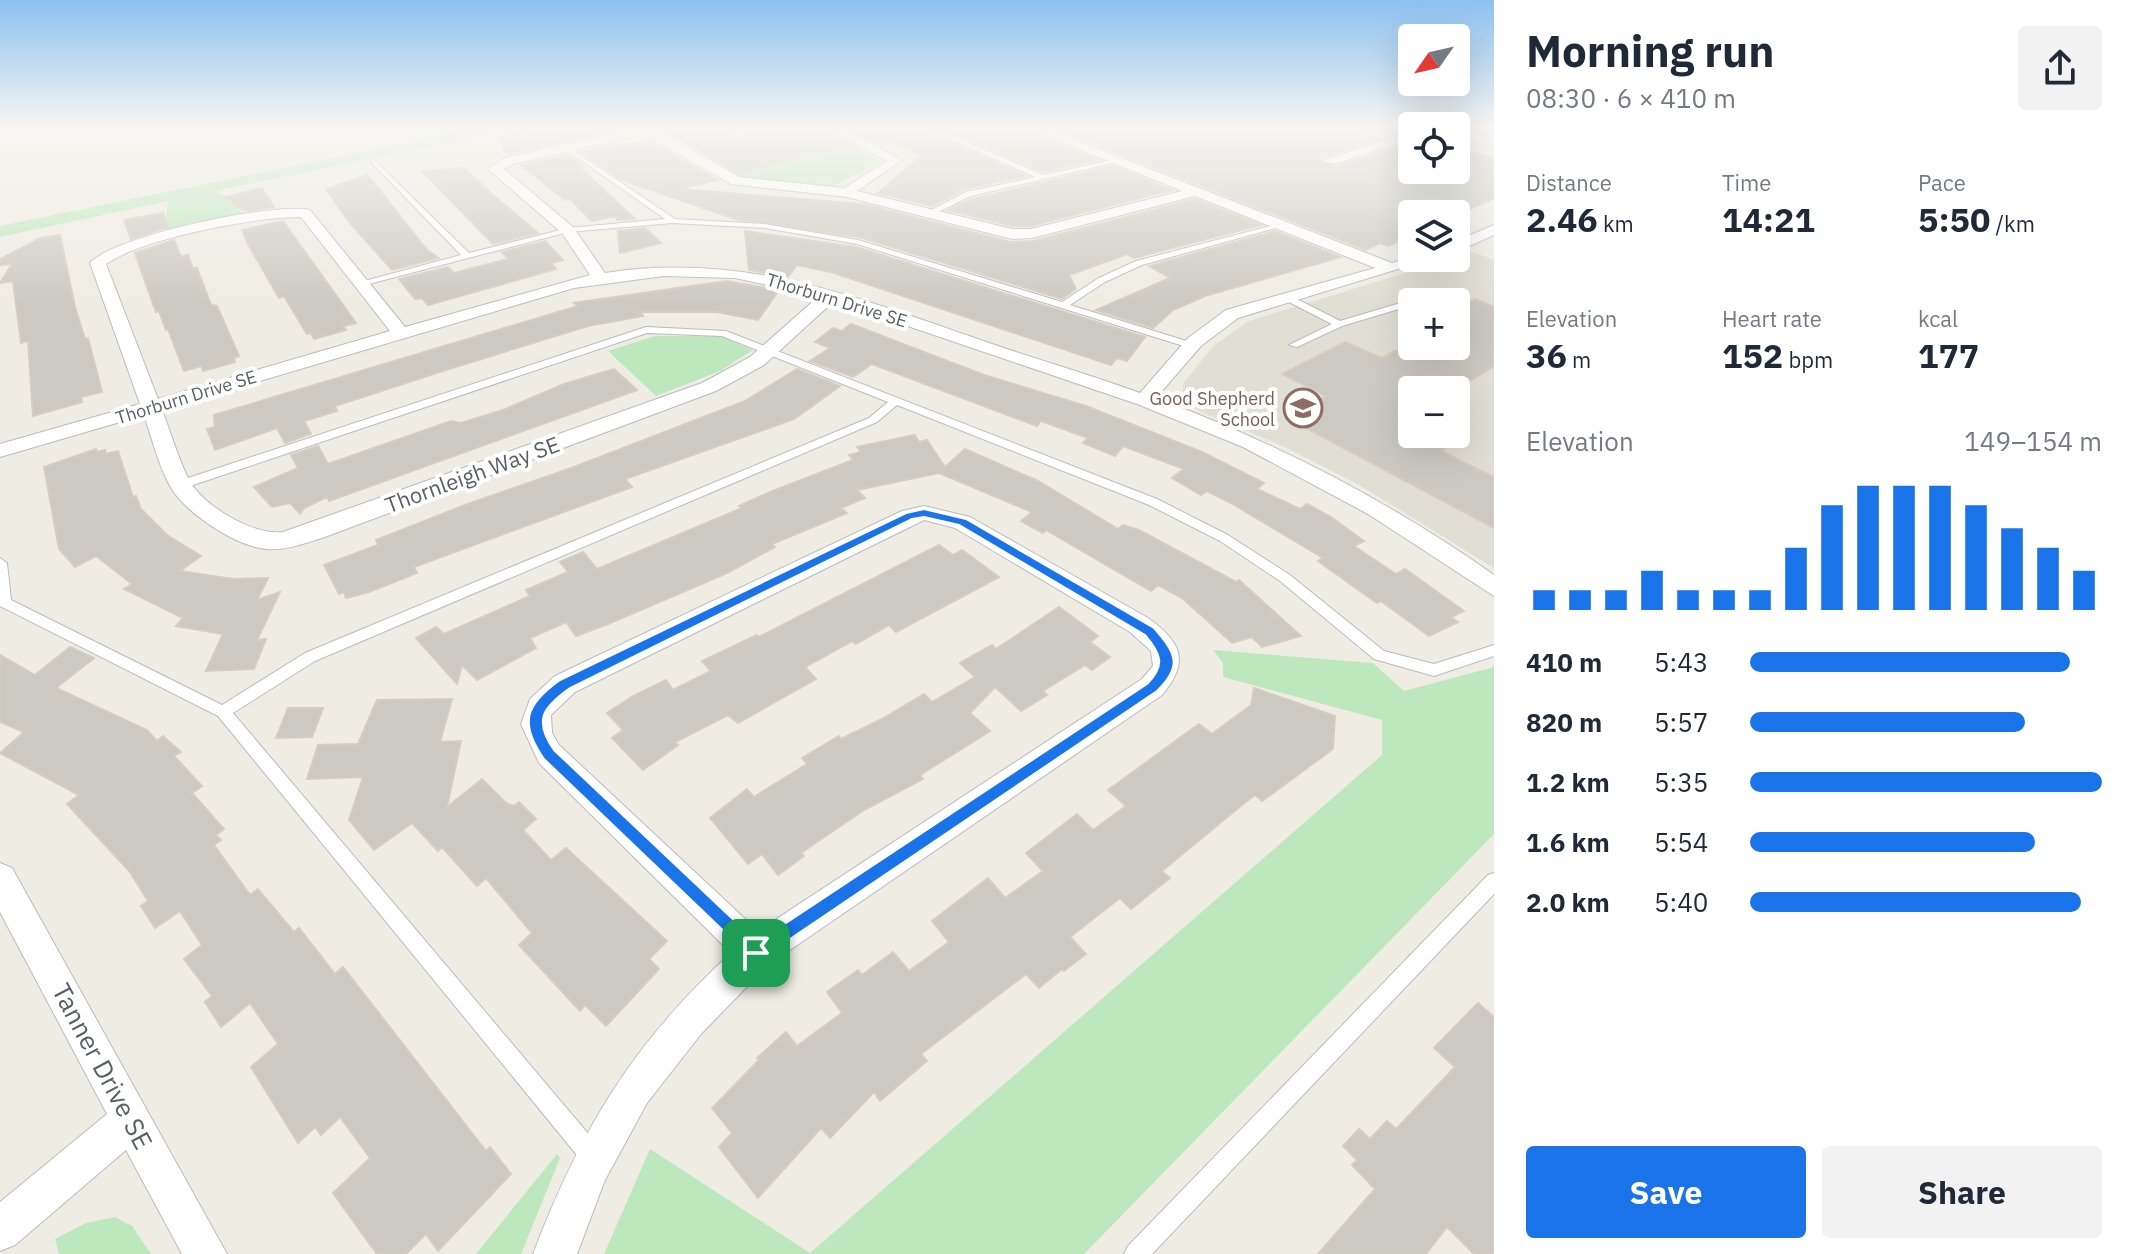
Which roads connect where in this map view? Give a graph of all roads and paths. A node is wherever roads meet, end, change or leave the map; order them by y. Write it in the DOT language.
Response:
graph roads {
  1 [pos="399,188"];
  2 [pos="517,188"];
  3 [pos="624,188"];
  4 [pos="796,188"];
  5 [pos="852,188"];
  6 [pos="996,188"];
  7 [pos="1184,188"];
  8 [pos="1195,192"];
  9 [pos="847,193"];
  10 [pos="932,213"];
  11 [pos="673,221"];
  12 [pos="1282,225"];
  13 [pos="1494,229"];
  14 [pos="568,230"];
  15 [pos="1470,240"];
  16 [pos="467,256"];
  17 [pos="1398,266"];
  18 [pos="1391,268"];
  19 [pos="600,278"];
  20 [pos="361,283"];
  21 [pos="830,295"];
  22 [pos="1286,297"];
  23 [pos="1062,306"];
  24 [pos="1398,306"];
  25 [pos="1339,324"];
  26 [pos="400,333"];
  27 [pos="1190,345"];
  28 [pos="1294,345"];
  29 [pos="768,351"];
  30 [pos="896,401"];
  31 [pos="1144,401"];
  32 [pos="149,408"];
  33 [pos="0,451"];
  34 [pos="180,485"];
  35 [pos="0,563"];
  36 [pos="1494,587"];
  37 [pos="1494,650"];
  38 [pos="223,712"];
  39 [pos="0,879"];
  40 [pos="1494,881"];
  41 [pos="756,953"];
  42 [pos="131,1120"];
  43 [pos="593,1158"];
  44 [pos="0,1230"];
  45 [pos="205,1254"];
  46 [pos="555,1254"];
  47 [pos="1136,1254"];
  1 -- 16 [label="lane"];
  2 -- 14 [label="street"];
  3 -- 11 [label="lane"];
  4 -- 9 [label="street"];
  5 -- 9 [label="street"];
  6 -- 10 [label="lane"];
  7 -- 8 [label="street"];
  8 -- 10 [label="street"];
  8 -- 12 [label="street"];
  9 -- 10 [label="street"];
  11 -- 14 [label="lane"];
  11 -- 23 [label="lane"];
  12 -- 18 [label="street"];
  12 -- 23 [label="lane"];
  13 -- 15 [label="street"];
  14 -- 16 [label="lane"];
  14 -- 19 [label="street"];
  16 -- 20 [label="lane"];
  17 -- 18 [label="street"];
  18 -- 22 [label="street"];
  19 -- 21 [label="street, Thorburn Drive SE"];
  19 -- 26 [label="street, Thorburn Drive SE"];
  20 -- 26 [label="street"];
  20 -- 32 [label="street, Thornleigh Way SE"];
  21 -- 29 [label="street, Thornleigh Way SE"];
  21 -- 31 [label="street, Thorburn Drive SE"];
  22 -- 25 [label="lane"];
  22 -- 27 [label="street"];
  23 -- 27 [label="lane"];
  24 -- 25 [label="lane"];
  25 -- 28 [label="lane"];
  26 -- 32 [label="street, Thorburn Drive SE"];
  27 -- 31 [label="street"];
  29 -- 30 [label="lane"];
  29 -- 34 [label="lane"];
  29 -- 34 [label="street, Thornleigh Way SE"];
  30 -- 37 [label="lane"];
  30 -- 38 [label="lane"];
  31 -- 36 [label="street, Thorburn Drive SE"];
  32 -- 33 [label="street, Thorburn Drive SE"];
  32 -- 34 [label="street, Thornleigh Way SE"];
  35 -- 38 [label="lane"];
  38 -- 43 [label="lane"];
  39 -- 42 [label="street, Tanner Drive SE"];
  40 -- 47 [label="lane"];
  41 -- 41 [label="street"];
  41 -- 43 [label="street"];
  42 -- 44 [label="street"];
  42 -- 45 [label="street, Tanner Drive SE"];
  43 -- 46 [label="street"];
}
